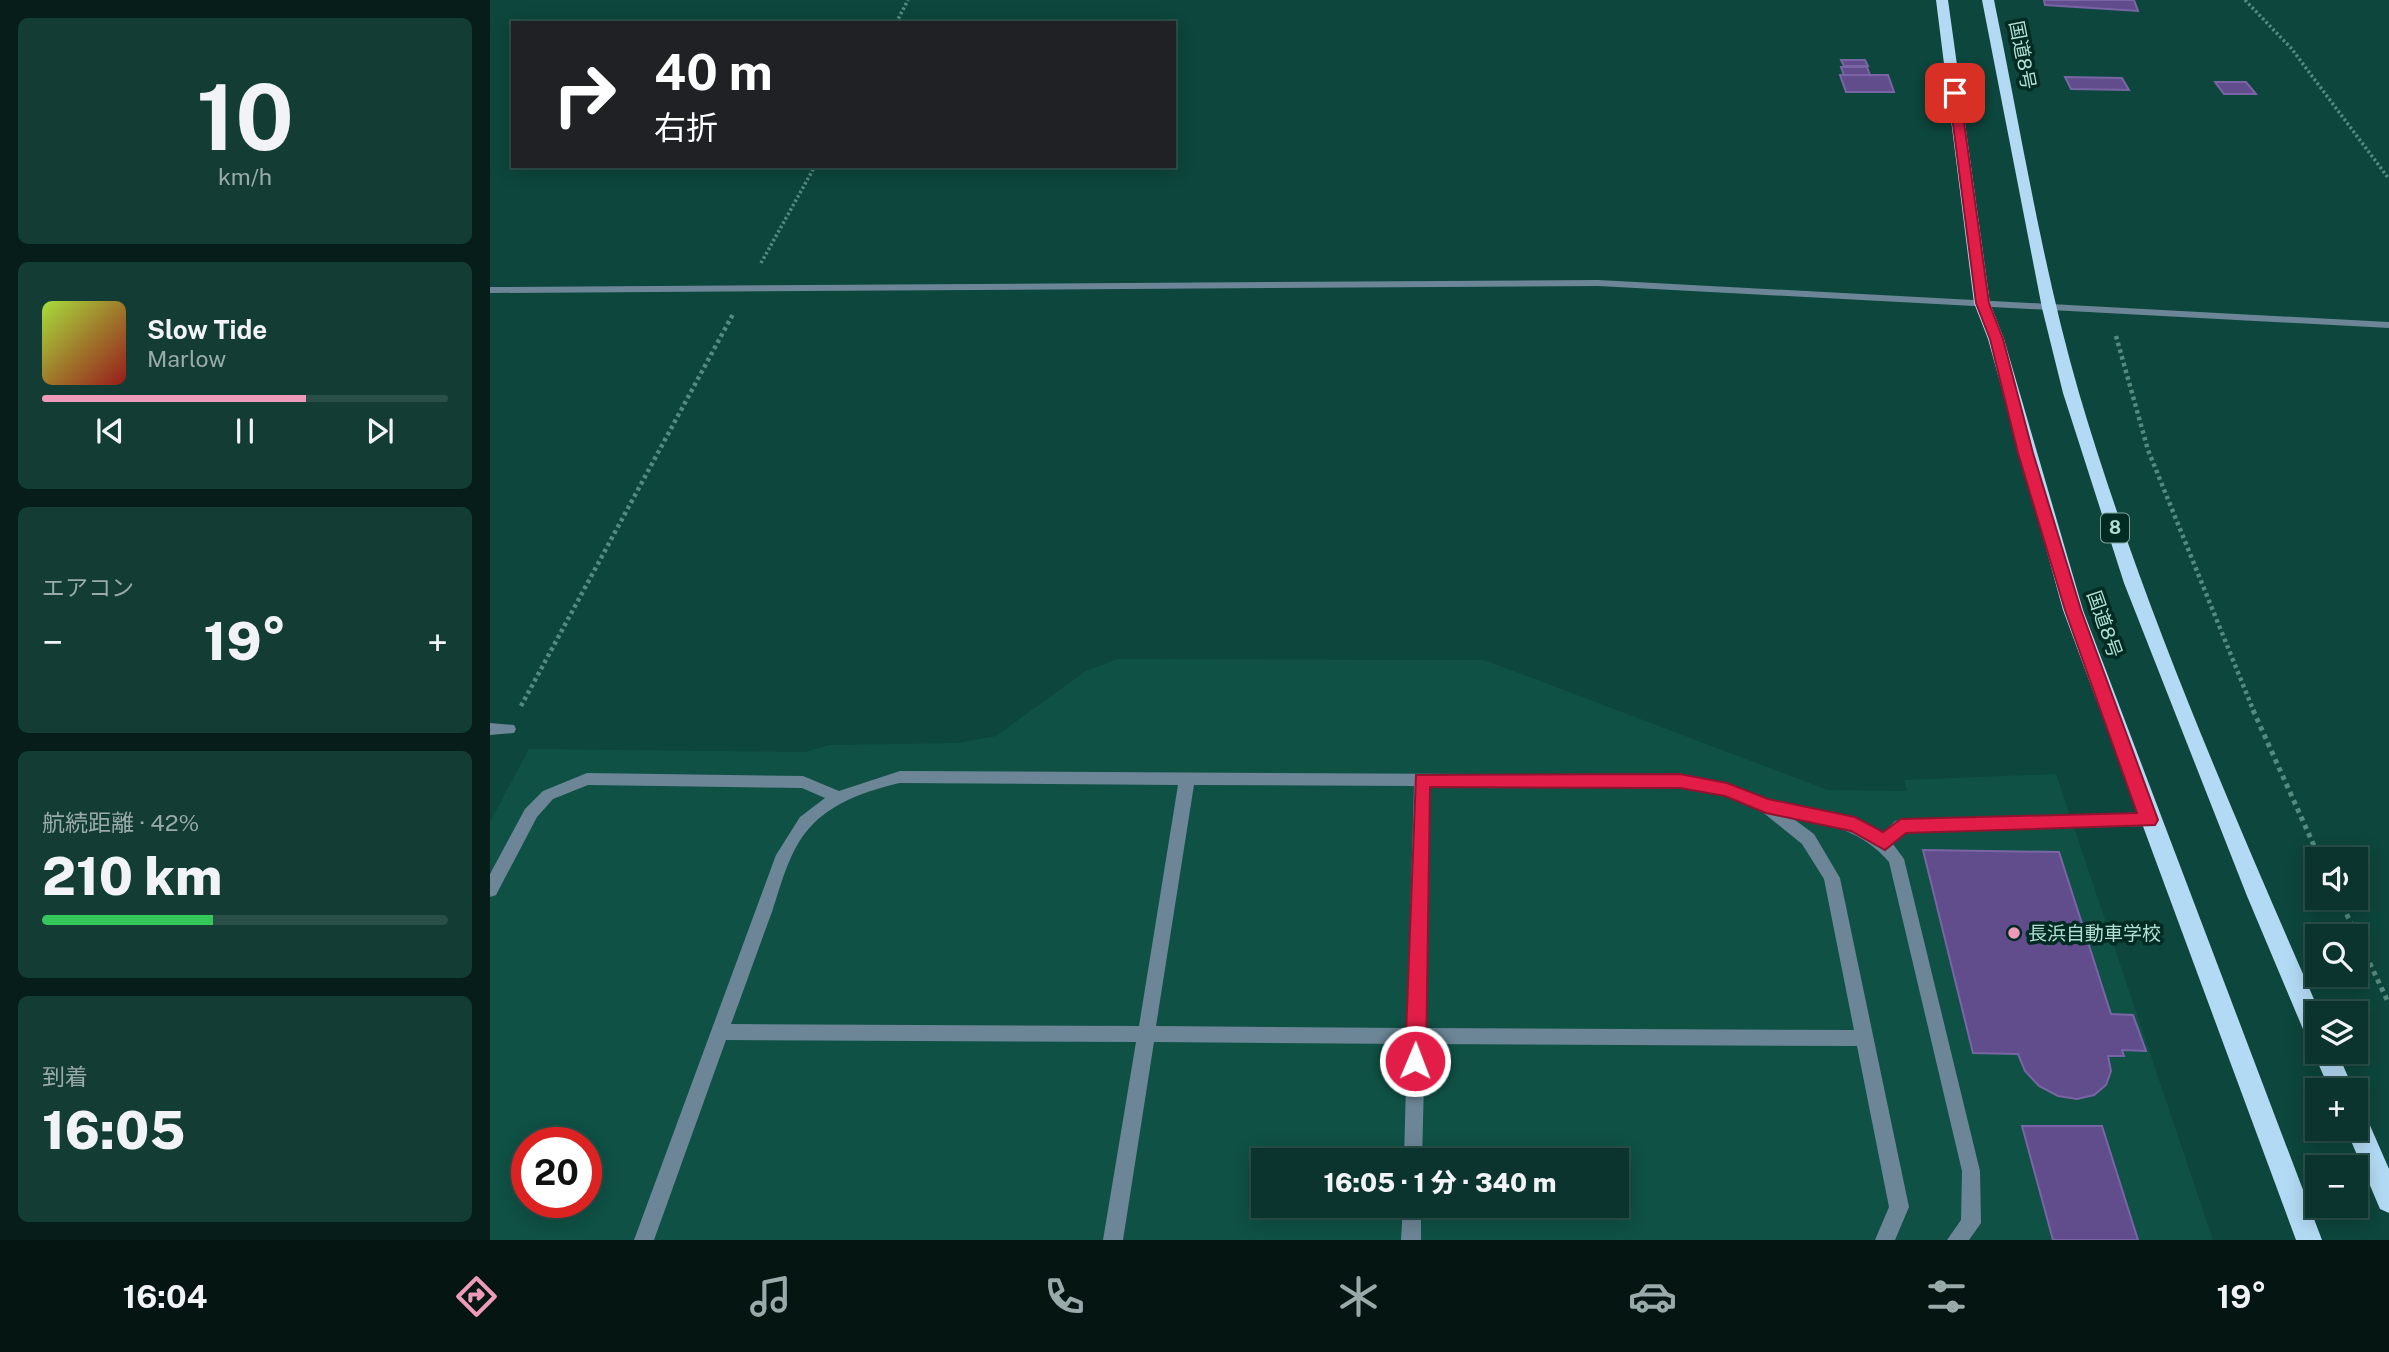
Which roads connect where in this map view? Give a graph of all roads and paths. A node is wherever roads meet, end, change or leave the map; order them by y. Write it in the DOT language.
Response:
graph roads {
  1 [pos="908,0"];
  2 [pos="1942,0"];
  3 [pos="1988,0"];
  4 [pos="2245,0"];
  5 [pos="897,21"];
  6 [pos="814,168"];
  7 [pos="2389,179"];
  8 [pos="490,290"];
  9 [pos="745,290"];
  10 [pos="1982,303"];
  11 [pos="2050,308"];
  12 [pos="2109,311"];
  13 [pos="2389,325"];
  14 [pos="490,729"];
  15 [pos="509,729"];
  16 [pos="1187,779"];
  17 [pos="1422,780"];
  18 [pos="840,798"];
  19 [pos="1766,806"];
  20 [pos="2149,820"];
  21 [pos="1885,842"];
  22 [pos="2315,847"];
  23 [pos="490,890"];
  24 [pos="2345,910"];
  25 [pos="2389,1004"];
  26 [pos="2305,1005"];
  27 [pos="720,1032"];
  28 [pos="1146,1034"];
  29 [pos="1416,1036"];
  30 [pos="1864,1038"];
  31 [pos="2364,1141"];
  32 [pos="1413,1148"];
  33 [pos="2389,1200"];
  34 [pos="1412,1218"];
  35 [pos="644,1240"];
  36 [pos="1113,1240"];
  37 [pos="1411,1240"];
  38 [pos="1885,1240"];
  39 [pos="1957,1240"];
  40 [pos="2309,1240"];
  1 -- 5 [label="path"];
  2 -- 10 [label="highway, 国道8号"];
  3 -- 11 [label="highway, 国道8号 / 8"];
  4 -- 7 [label="path"];
  6 -- 9 [label="path"];
  8 -- 9 [label="street"];
  9 -- 10 [label="street"];
  9 -- 15 [label="path"];
  10 -- 11 [label="street"];
  10 -- 20 [label="highway, 国道8号"];
  11 -- 12 [label="street"];
  11 -- 26 [label="highway, 国道8号 / 8"];
  12 -- 13 [label="street"];
  12 -- 22 [label="path"];
  14 -- 15 [label="street"];
  16 -- 17 [label="street"];
  16 -- 18 [label="street"];
  16 -- 28 [label="street"];
  17 -- 19 [label="street"];
  17 -- 29 [label="street"];
  18 -- 23 [label="street"];
  18 -- 27 [label="street"];
  19 -- 21 [label="street"];
  19 -- 30 [label="street"];
  20 -- 21 [label="street"];
  20 -- 40 [label="highway, 国道8号"];
  21 -- 39 [label="street"];
  24 -- 25 [label="path"];
  27 -- 28 [label="street"];
  27 -- 35 [label="street"];
  28 -- 29 [label="street"];
  28 -- 36 [label="street"];
  29 -- 30 [label="street"];
  29 -- 32 [label="street"];
  30 -- 38 [label="street"];
  31 -- 33 [label="highway"];
  34 -- 37 [label="street"];
}
